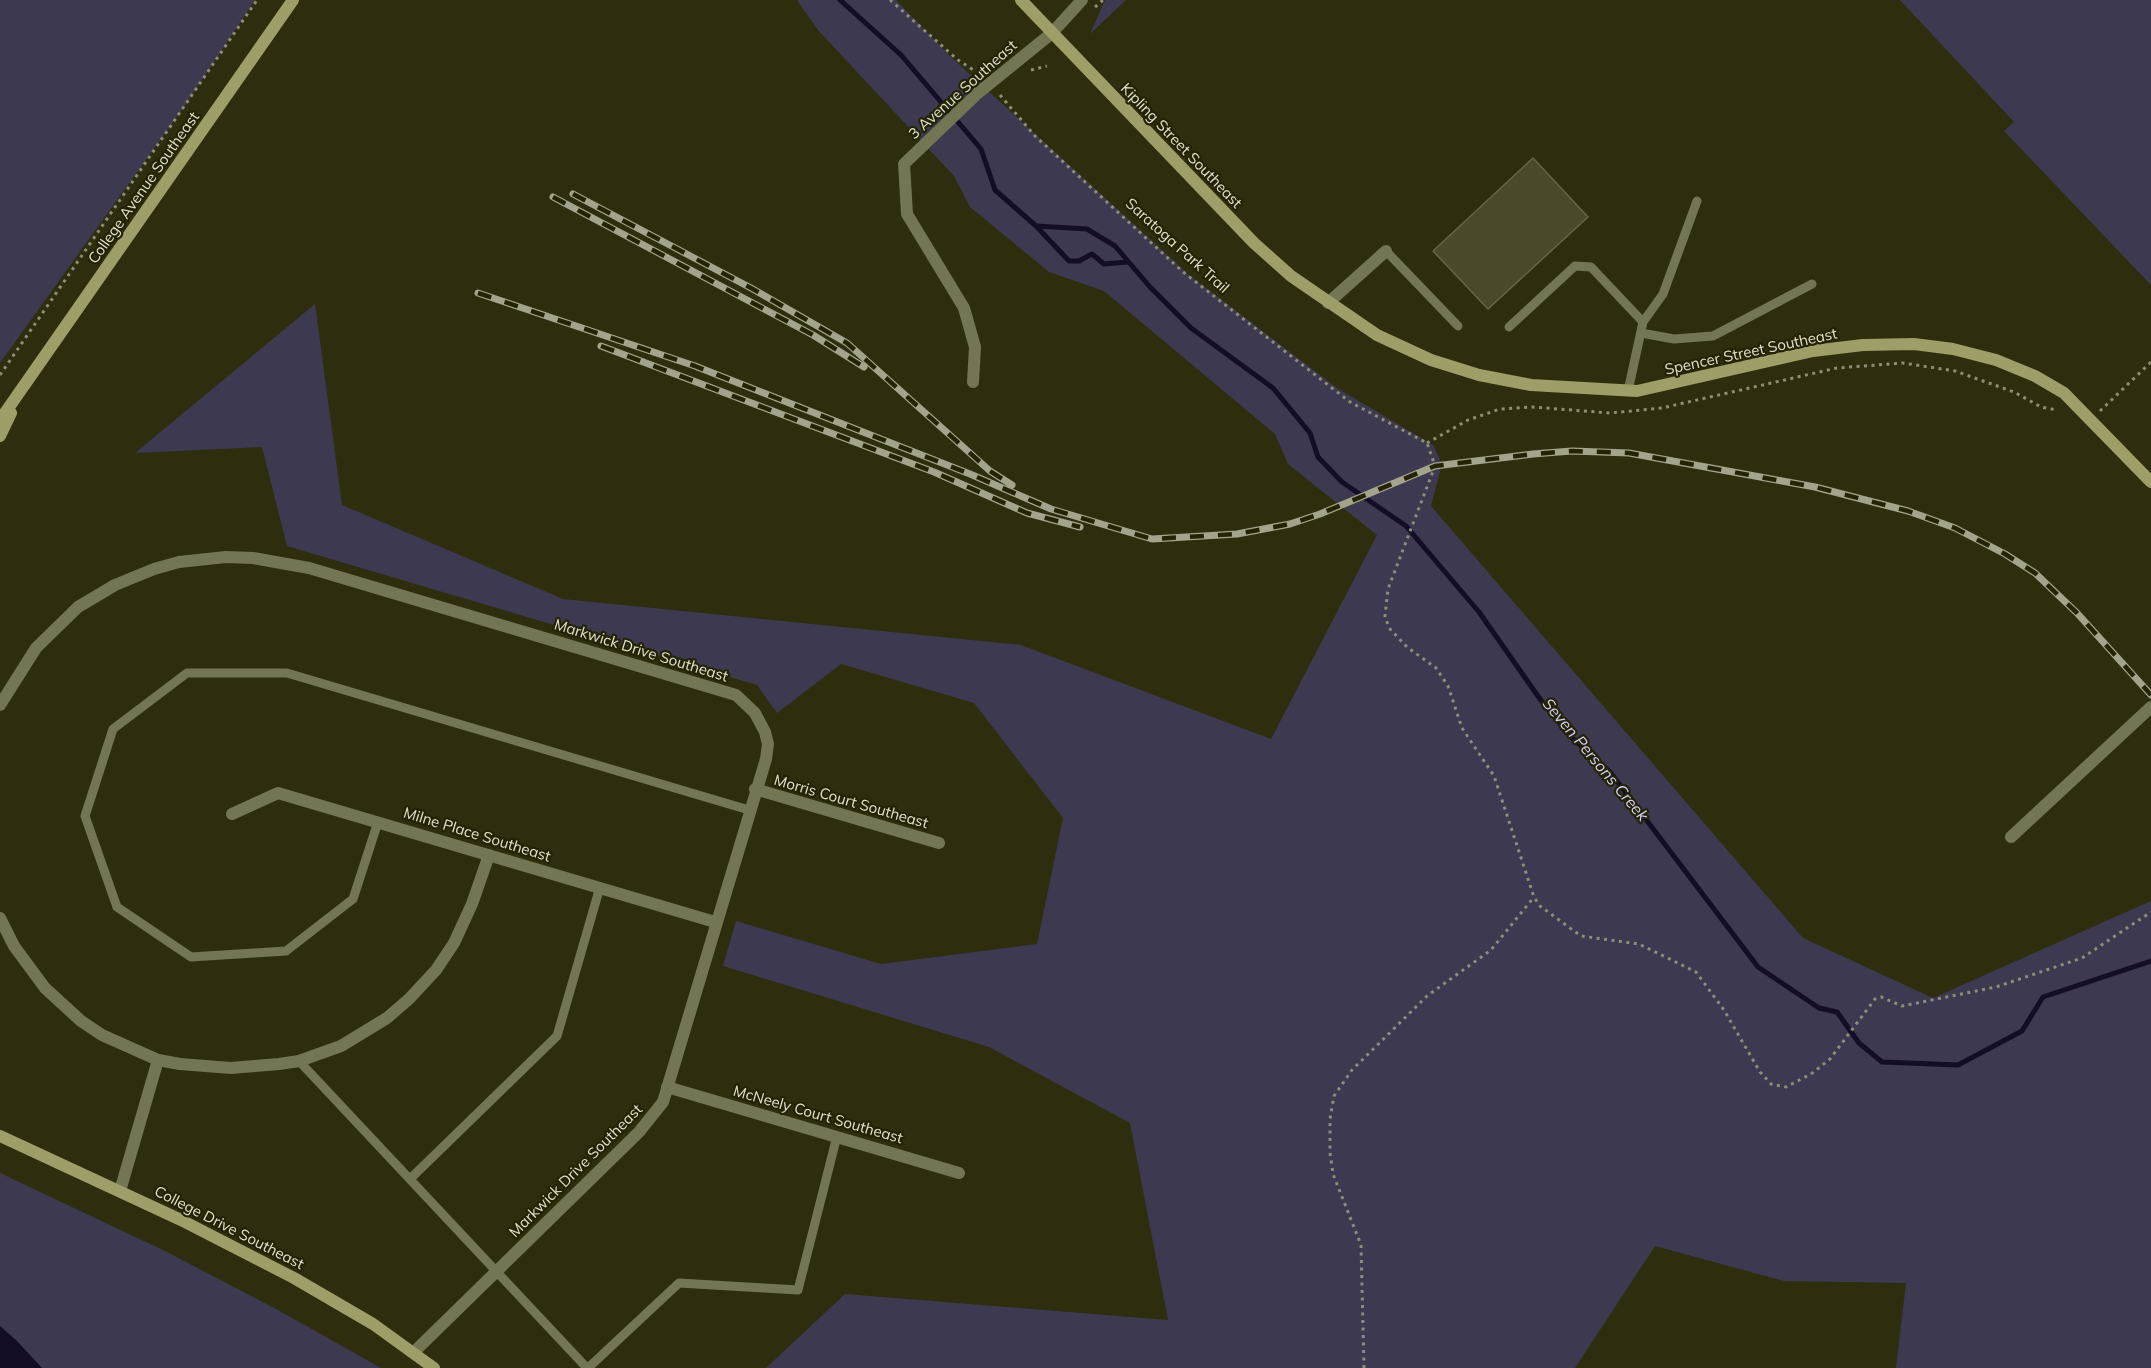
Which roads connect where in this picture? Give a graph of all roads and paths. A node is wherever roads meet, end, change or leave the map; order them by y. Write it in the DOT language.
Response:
graph roads {
  1 [pos="257,0"];
  2 [pos="292,0"];
  3 [pos="890,0"];
  4 [pos="1022,0"];
  5 [pos="1082,0"];
  6 [pos="1052,33"];
  7 [pos="990,83"];
  8 [pos="1697,201"];
  9 [pos="1386,251"];
  10 [pos="1812,284"];
  11 [pos="1328,303"];
  12 [pos="1643,322"];
  13 [pos="1458,326"];
  14 [pos="1509,327"];
  15 [pos="1641,333"];
  16 [pos="2151,362"];
  17 [pos="0,375"];
  18 [pos="973,382"];
  19 [pos="1628,391"];
  20 [pos="20,393"];
  21 [pos="2057,410"];
  22 [pos="2091,419"];
  23 [pos="0,420"];
  24 [pos="0,436"];
  25 [pos="1427,443"];
  26 [pos="2151,482"];
  27 [pos="0,705"];
  28 [pos="2151,706"];
  29 [pos="755,789"];
  30 [pos="749,810"];
  31 [pos="232,814"];
  32 [pos="378,822"];
  33 [pos="2011,837"];
  34 [pos="939,843"];
  35 [pos="489,855"];
  36 [pos="600,887"];
  37 [pos="1534,897"];
  38 [pos="2151,912"];
  39 [pos="0,918"];
  40 [pos="715,922"];
  41 [pos="158,1060"];
  42 [pos="299,1061"];
  43 [pos="667,1087"];
  44 [pos="0,1136"];
  45 [pos="837,1136"];
  46 [pos="959,1173"];
  47 [pos="410,1179"];
  48 [pos="120,1191"];
  49 [pos="498,1270"];
  50 [pos="414,1352"];
  51 [pos="434,1368"];
  52 [pos="588,1368"];
  53 [pos="1365,1368"];
  1 -- 17 [label="path"];
  2 -- 20 [label="street, College Avenue Southeast"];
  3 -- 7 [label="path, Saratoga Park Trail"];
  4 -- 6 [label="street, Kipling Street Southeast"];
  5 -- 6 [label="street, 3 Avenue Southeast"];
  6 -- 7 [label="street, 3 Avenue Southeast"];
  6 -- 11 [label="street, Kipling Street Southeast"];
  7 -- 18 [label="street, 3 Avenue Southeast"];
  7 -- 25 [label="path, Saratoga Park Trail"];
  8 -- 12 [label="lane"];
  9 -- 11 [label="street"];
  9 -- 13 [label="lane"];
  10 -- 15 [label="lane"];
  11 -- 19 [label="street, Spencer Street Southeast"];
  12 -- 14 [label="lane"];
  12 -- 15 [label="lane"];
  15 -- 19 [label="lane"];
  16 -- 22 [label="path"];
  19 -- 22 [label="street, Spencer Street Southeast"];
  20 -- 23 [label="street, College Avenue Southeast"];
  20 -- 24 [label="street, College Avenue Southeast"];
  21 -- 25 [label="path"];
  22 -- 26 [label="street, Spencer Street Southeast"];
  25 -- 37 [label="path"];
  27 -- 29 [label="street, Markwick Drive Southeast"];
  28 -- 33 [label="street"];
  29 -- 30 [label="street, Markwick Drive Southeast"];
  29 -- 34 [label="street, Morris Court Southeast"];
  30 -- 32 [label="lane"];
  30 -- 40 [label="street, Markwick Drive Southeast"];
  31 -- 32 [label="street, Milne Place Southeast"];
  32 -- 35 [label="street, Milne Place Southeast"];
  35 -- 36 [label="street, Milne Place Southeast"];
  35 -- 42 [label="street"];
  36 -- 40 [label="street, Milne Place Southeast"];
  36 -- 47 [label="lane"];
  37 -- 38 [label="path"];
  37 -- 53 [label="path"];
  39 -- 41 [label="street"];
  40 -- 43 [label="street, Markwick Drive Southeast"];
  41 -- 42 [label="street"];
  41 -- 48 [label="street"];
  42 -- 47 [label="lane"];
  43 -- 45 [label="street, McNeely Court Southeast"];
  43 -- 49 [label="street, Markwick Drive Southeast"];
  44 -- 48 [label="street, College Drive Southeast"];
  45 -- 46 [label="street, McNeely Court Southeast"];
  45 -- 52 [label="lane"];
  47 -- 49 [label="lane"];
  48 -- 50 [label="street, College Drive Southeast"];
  49 -- 50 [label="street, Markwick Drive Southeast"];
  49 -- 52 [label="lane"];
  50 -- 51 [label="street, College Drive Southeast"];
}
